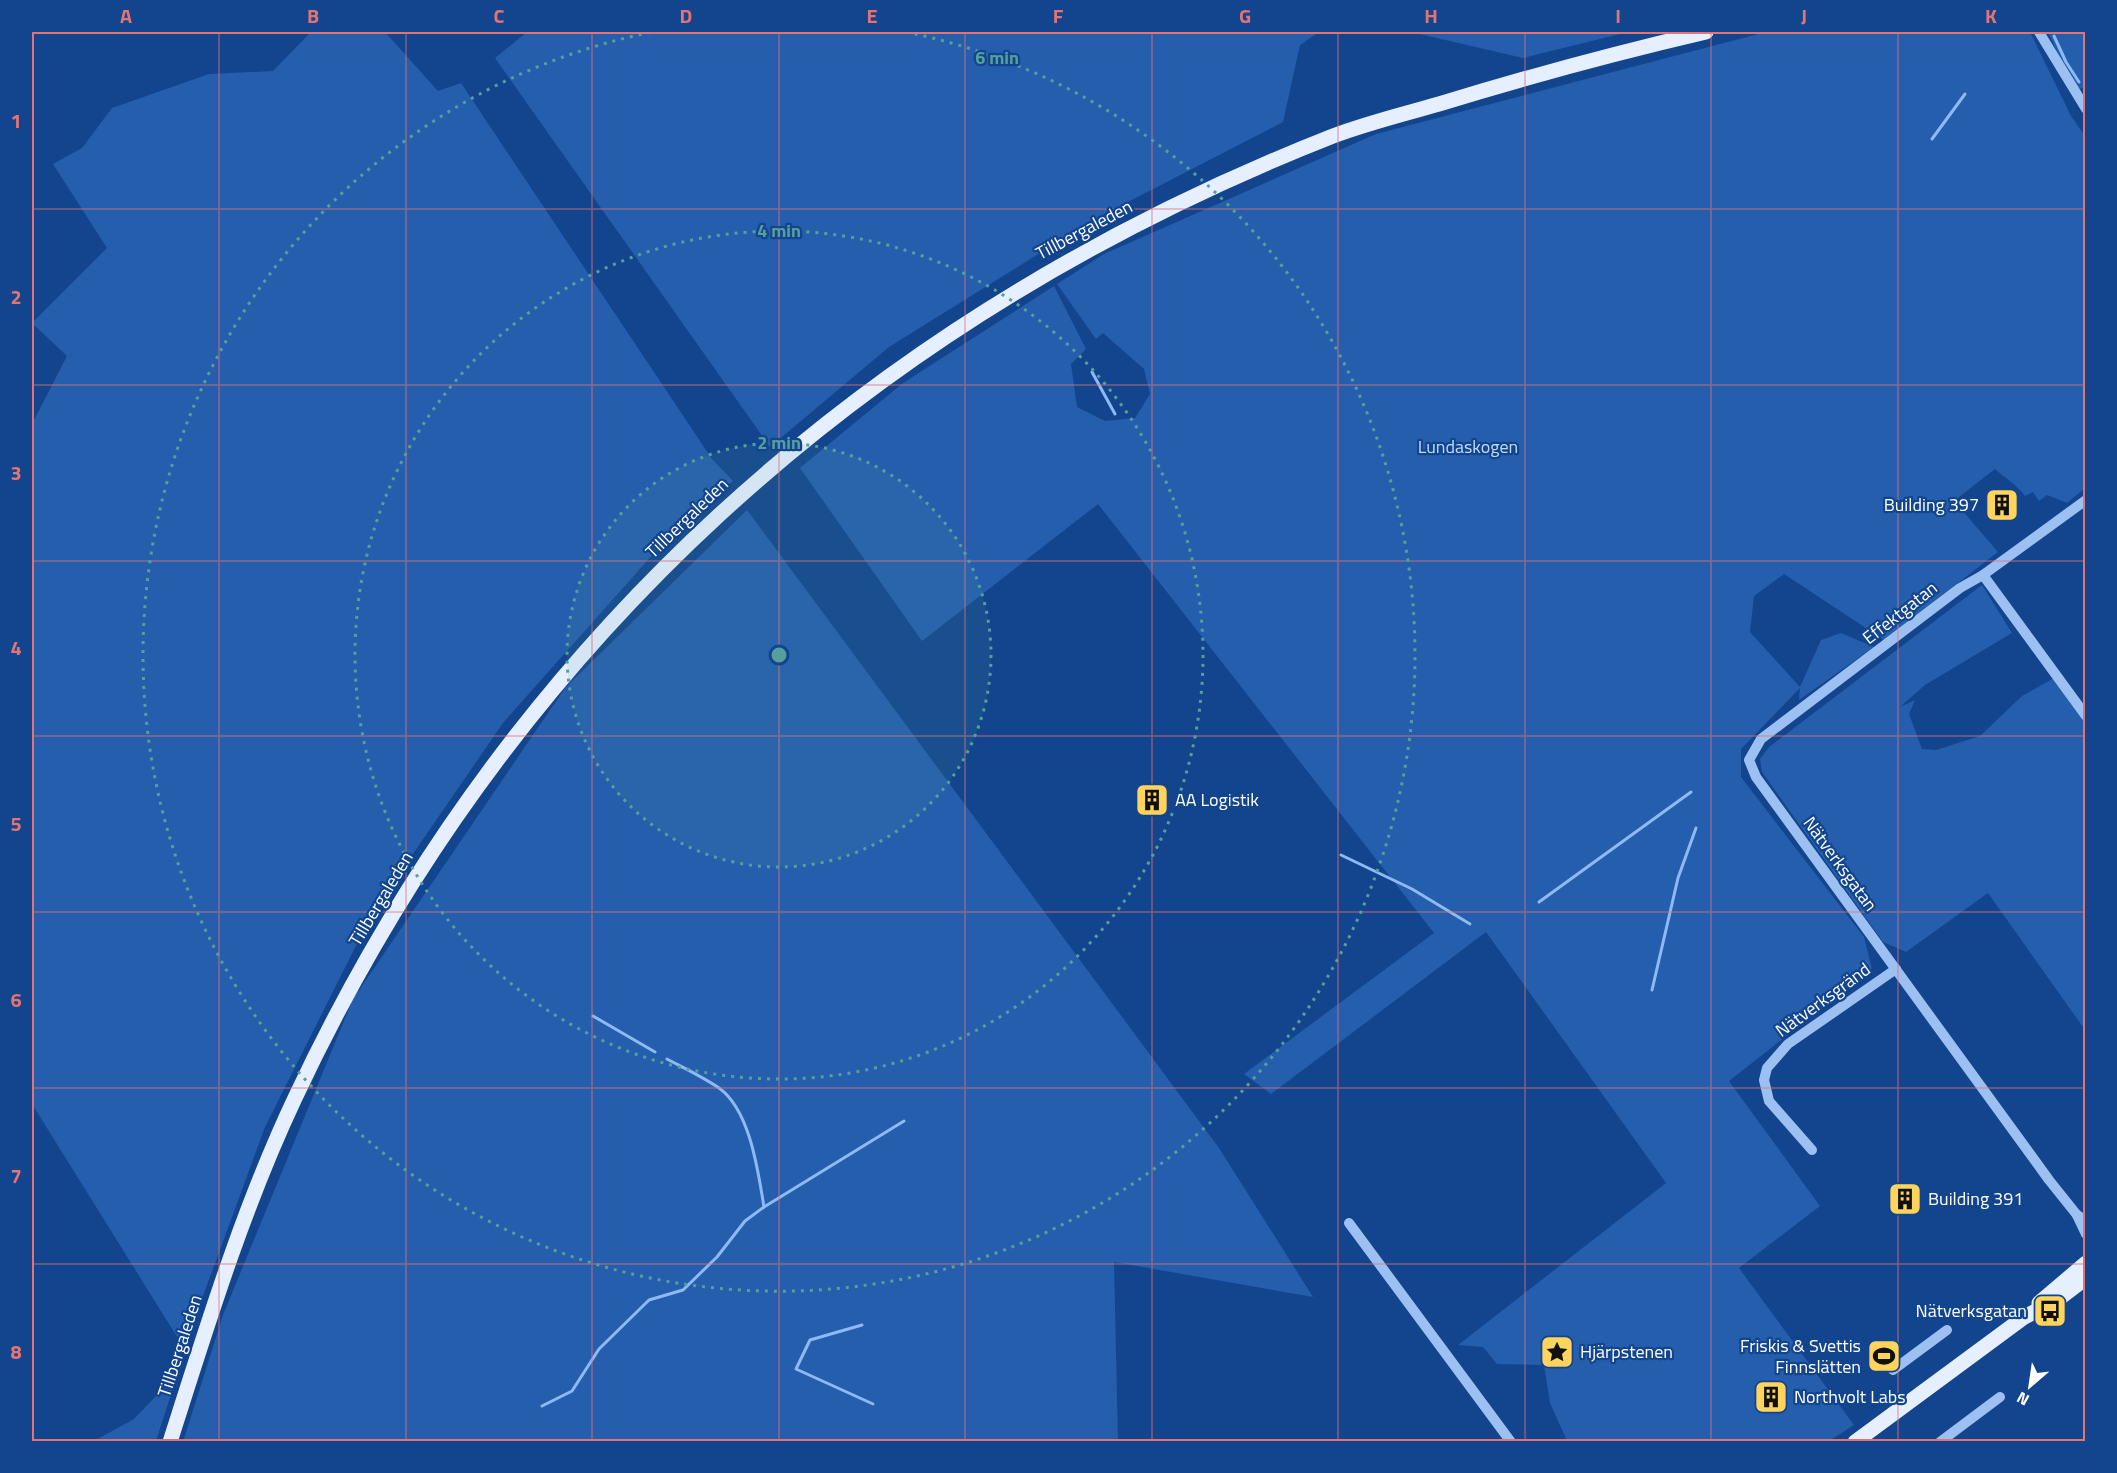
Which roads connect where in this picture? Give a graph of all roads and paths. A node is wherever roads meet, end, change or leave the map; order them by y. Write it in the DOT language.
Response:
graph roads {
  1 [pos="1706,32"];
  2 [pos="2039,32"];
  3 [pos="2085,109"];
  4 [pos="2085,500"];
  5 [pos="1983,575"];
  6 [pos="2085,717"];
  7 [pos="1750,763"];
  8 [pos="1896,969"];
  9 [pos="1812,1150"];
  10 [pos="2081,1218"];
  11 [pos="1349,1223"];
  12 [pos="2085,1234"];
  13 [pos="2085,1263"];
  14 [pos="2085,1278"];
  15 [pos="2023,1318"];
  16 [pos="1947,1330"];
  17 [pos="1893,1370"];
  18 [pos="2000,1397"];
  19 [pos="170,1442"];
  20 [pos="1511,1442"];
  21 [pos="1855,1442"];
  22 [pos="1940,1442"];
  1 -- 19 [label="main road, Tillbergaleden"];
  2 -- 3 [label="street"];
  4 -- 5 [label="street, Effektgatan"];
  5 -- 6 [label="street"];
  5 -- 7 [label="street, Effektgatan"];
  7 -- 8 [label="street, Nätverksgatan"];
  8 -- 9 [label="street, Nätverksgränd"];
  8 -- 10 [label="street, Nätverksgatan"];
  10 -- 12 [label="street, Nätverksgatan"];
  11 -- 20 [label="street"];
  13 -- 15 [label="main road"];
  14 -- 15 [label="main road"];
  15 -- 21 [label="main road"];
  16 -- 17 [label="street"];
  18 -- 22 [label="street"];
}
